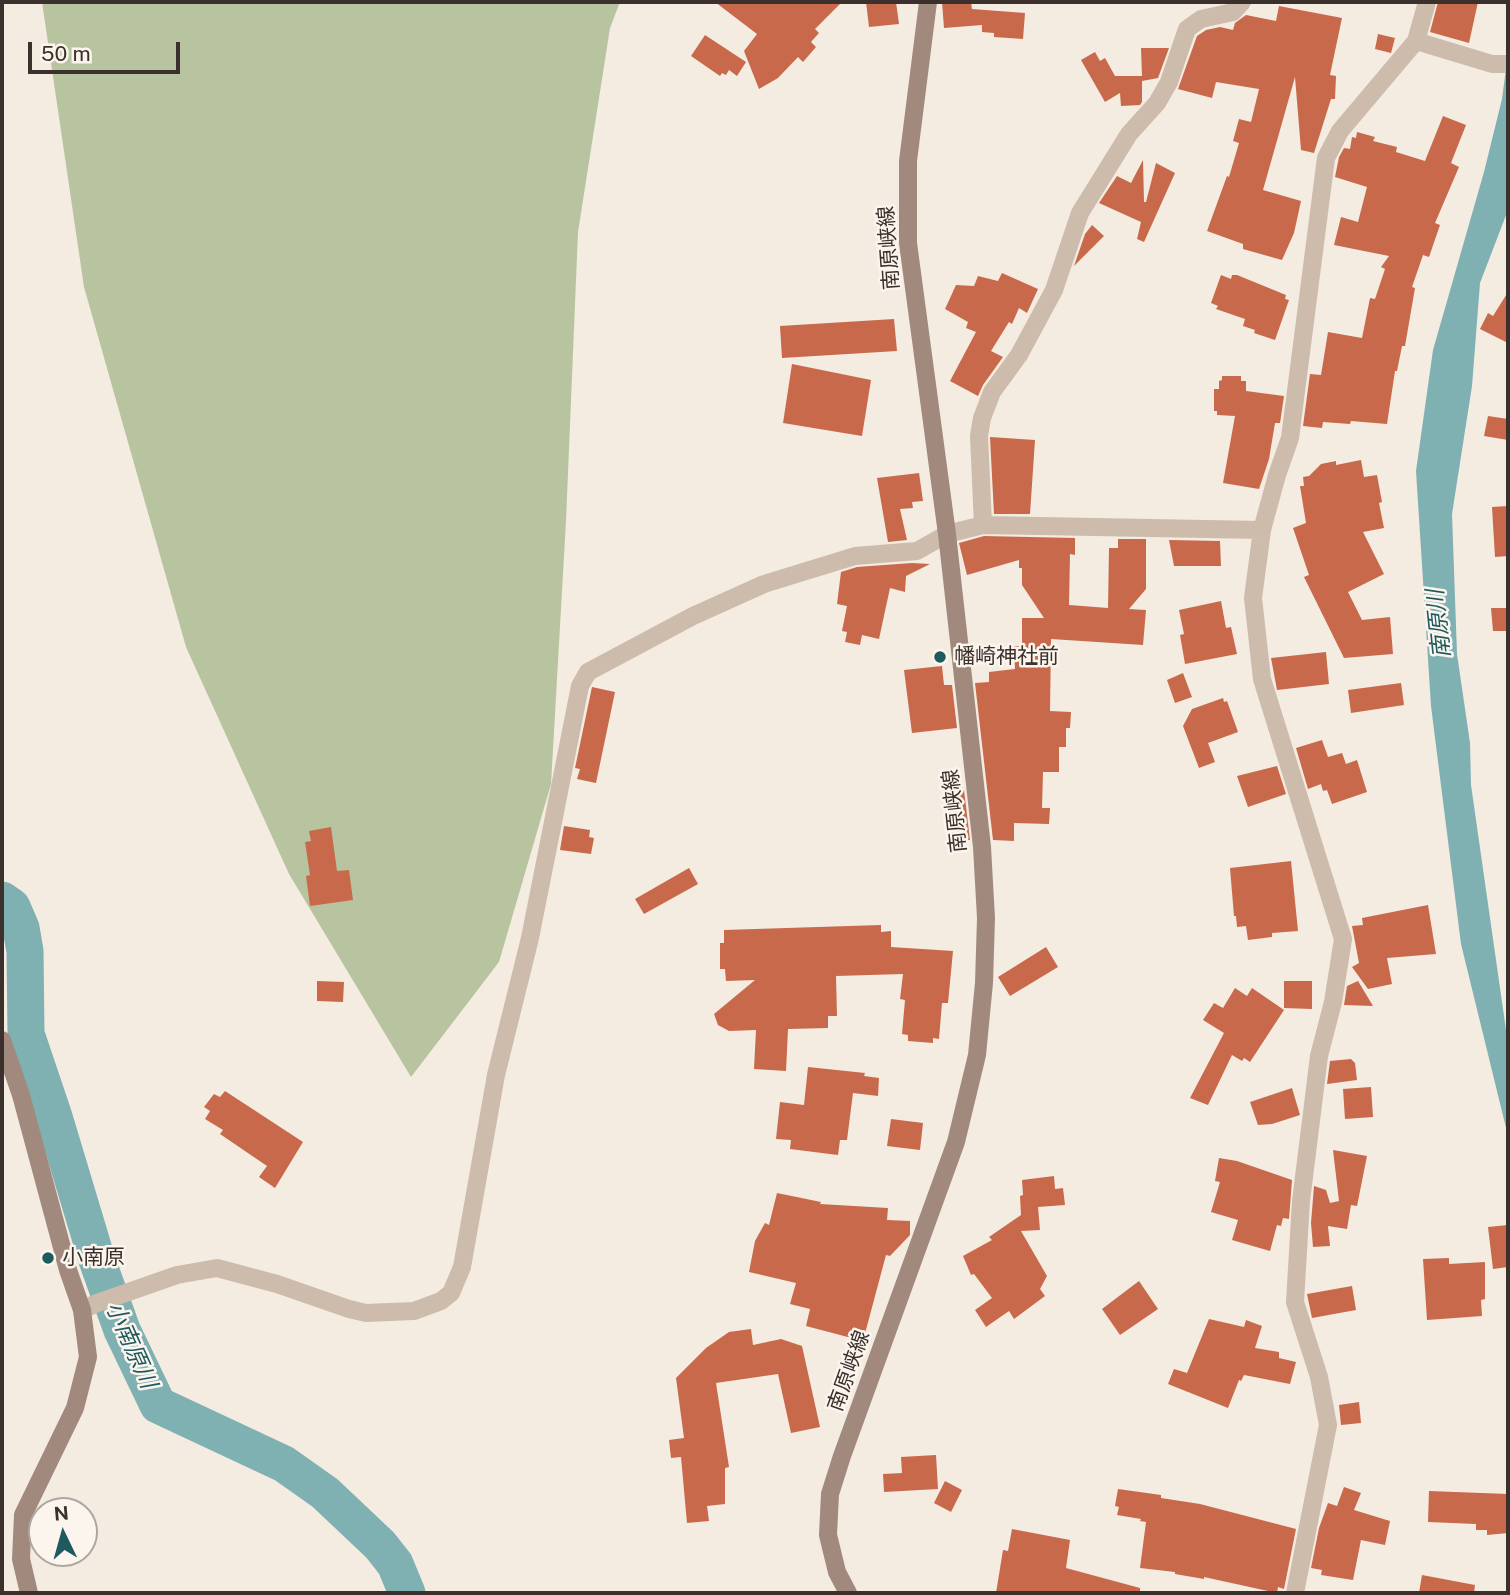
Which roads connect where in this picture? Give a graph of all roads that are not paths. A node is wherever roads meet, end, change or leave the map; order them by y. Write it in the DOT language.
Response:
graph roads {
  1 [pos="928,2"];
  2 [pos="1242,2"];
  3 [pos="1427,2"];
  4 [pos="1416,41"];
  5 [pos="1500,64"];
  6 [pos="983,526"];
  7 [pos="1262,530"];
  8 [pos="947,534"];
  9 [pos="2,1040"];
  10 [pos="90,1306"];
  11 [pos="29,1593"];
  12 [pos="848,1593"];
  13 [pos="1295,1593"];
  1 -- 8 [label="main road, 南原峡線"];
  2 -- 6 [label="street"];
  3 -- 4 [label="street"];
  4 -- 5 [label="street"];
  4 -- 7 [label="street"];
  6 -- 7 [label="street"];
  6 -- 8 [label="street"];
  7 -- 13 [label="street"];
  8 -- 10 [label="street"];
  8 -- 12 [label="main road, 南原峡線"];
  9 -- 10 [label="main road"];
  10 -- 11 [label="main road"];
}
